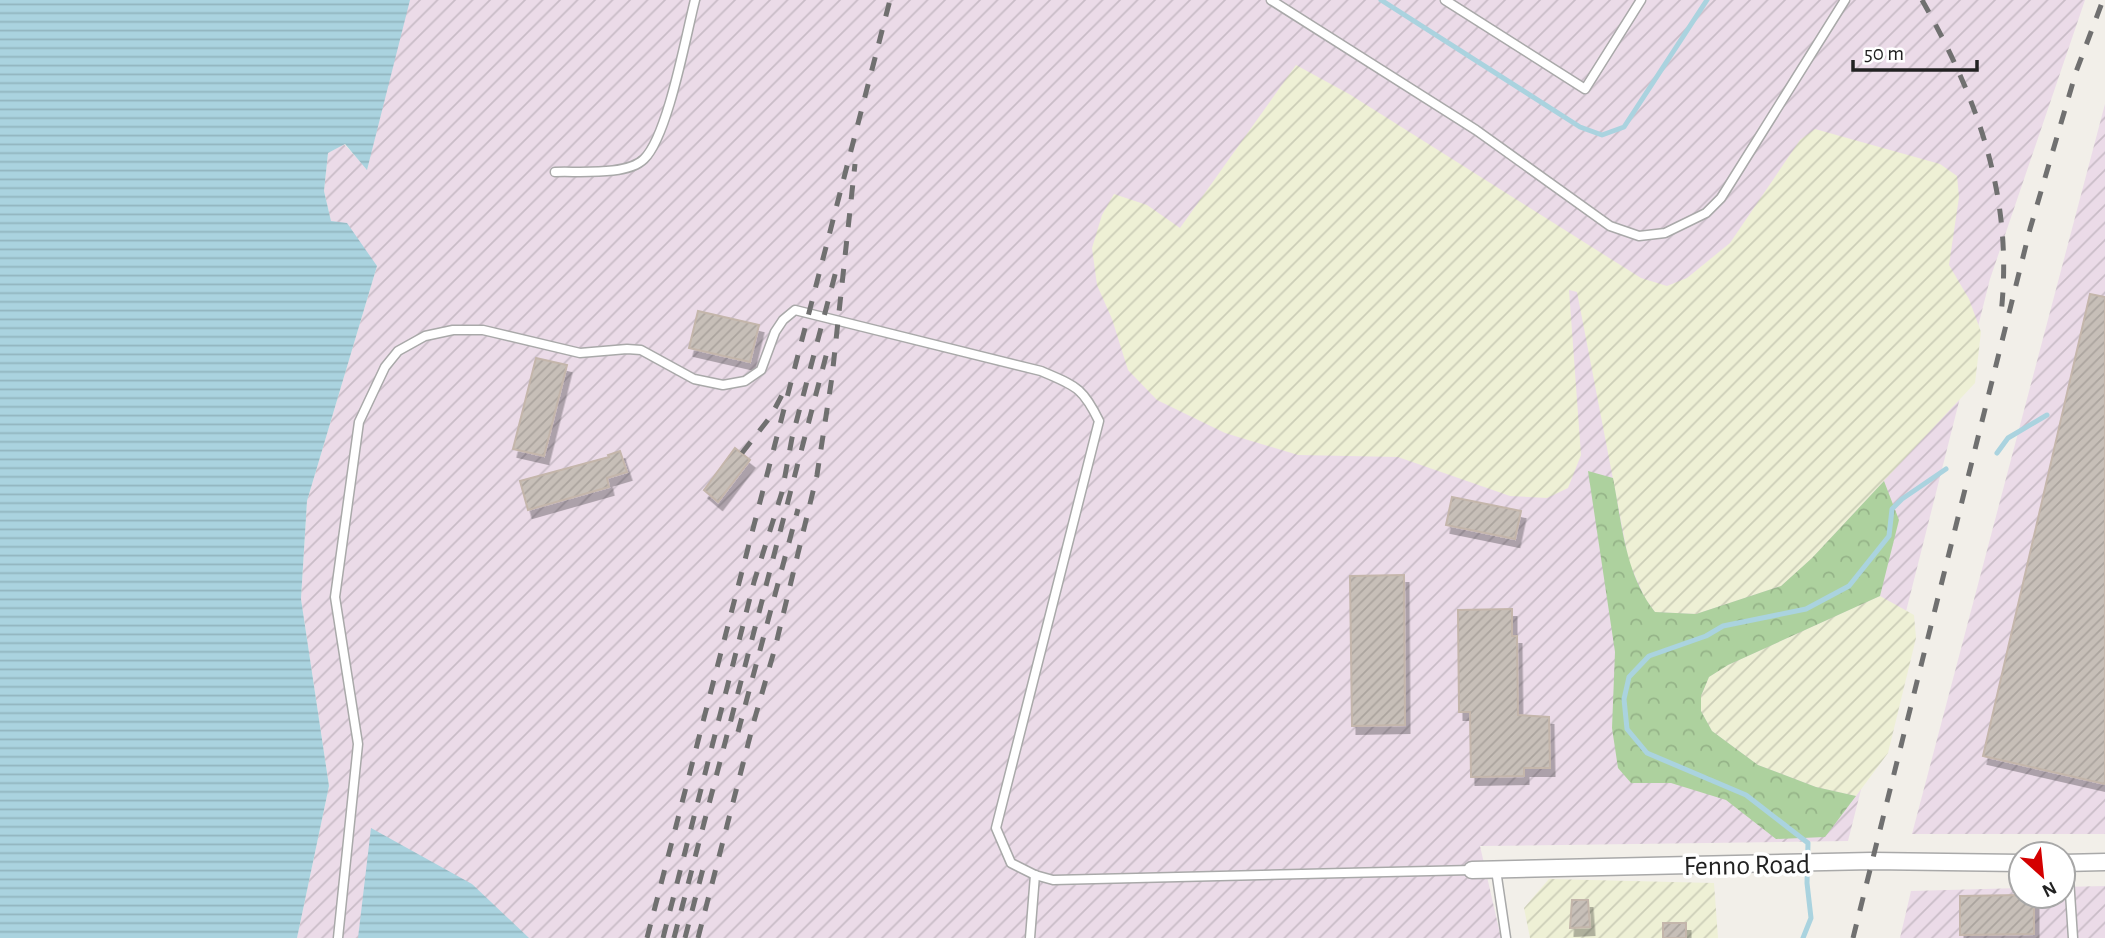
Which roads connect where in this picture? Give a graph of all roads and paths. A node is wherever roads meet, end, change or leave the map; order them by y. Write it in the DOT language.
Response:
graph roads {
  1 [pos="695,0"];
  2 [pos="1271,0"];
  3 [pos="1445,0"];
  4 [pos="1641,0"];
  5 [pos="1845,0"];
  6 [pos="555,172"];
  7 [pos="2105,862"];
  8 [pos="2007,863"];
  9 [pos="2077,863"];
  10 [pos="1472,870"];
  11 [pos="1496,870"];
  12 [pos="1035,875"];
  13 [pos="2070,910"];
  14 [pos="338,938"];
  15 [pos="1030,938"];
  16 [pos="1506,938"];
  17 [pos="2073,938"];
  1 -- 6 [label="lane"];
  2 -- 5 [label="lane"];
  3 -- 4 [label="lane"];
  7 -- 9 [label="street"];
  8 -- 11 [label="street, Fenno Road"];
  10 -- 11 [label="street, Fenno Road"];
  10 -- 12 [label="lane"];
  11 -- 16 [label="lane"];
  12 -- 14 [label="lane"];
  12 -- 15 [label="lane"];
  13 -- 17 [label="lane"];
}
